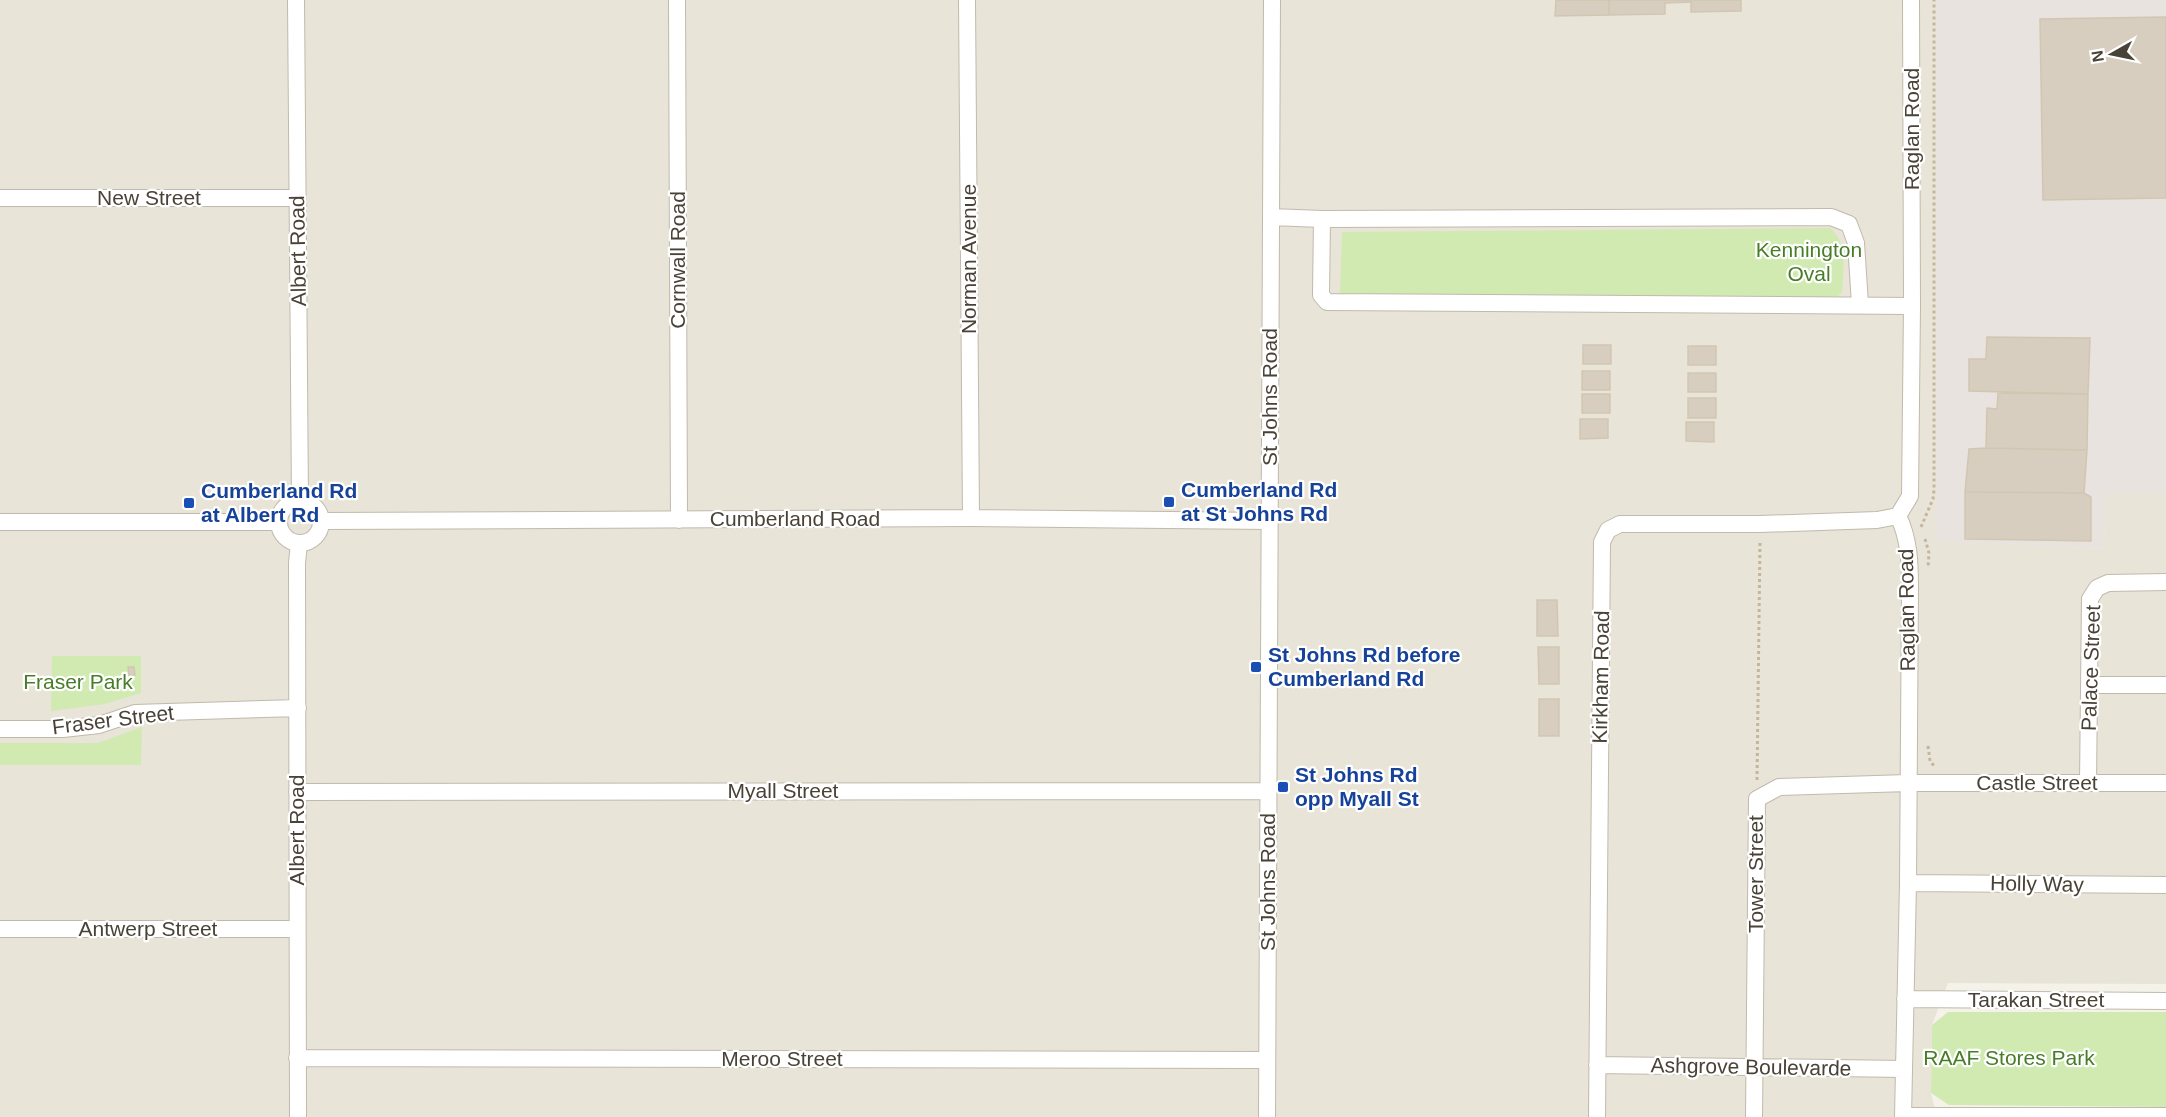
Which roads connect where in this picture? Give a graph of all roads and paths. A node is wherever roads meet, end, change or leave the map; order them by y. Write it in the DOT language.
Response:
graph roads {
  1 [pos="296,0"];
  2 [pos="677,0"];
  3 [pos="967,0"];
  4 [pos="1272,0"];
  5 [pos="1911,0"];
  6 [pos="1934,0"];
  7 [pos="0,198"];
  8 [pos="297,198"];
  9 [pos="1271,217"];
  10 [pos="1323,219"];
  11 [pos="1860,304"];
  12 [pos="1912,306"];
  13 [pos="300,501"];
  14 [pos="1898,516"];
  15 [pos="972,518"];
  16 [pos="679,520"];
  17 [pos="321,521"];
  18 [pos="1270,521"];
  19 [pos="0,522"];
  20 [pos="279,522"];
  21 [pos="1760,524"];
  22 [pos="1921,529"];
  23 [pos="1924,537"];
  24 [pos="299,543"];
  25 [pos="1928,576"];
  26 [pos="2166,582"];
  27 [pos="2089,685"];
  28 [pos="2166,685"];
  29 [pos="298,708"];
  30 [pos="0,729"];
  31 [pos="1928,738"];
  32 [pos="1943,770"];
  33 [pos="1908,783"];
  34 [pos="2088,783"];
  35 [pos="2166,783"];
  36 [pos="1268,791"];
  37 [pos="297,792"];
  38 [pos="1756,799"];
  39 [pos="1908,883"];
  40 [pos="2166,885"];
  41 [pos="0,929"];
  42 [pos="297,929"];
  43 [pos="1905,999"];
  44 [pos="2166,1001"];
  45 [pos="297,1058"];
  46 [pos="1267,1060"];
  47 [pos="1597,1065"];
  48 [pos="1755,1068"];
  49 [pos="1904,1069"];
  50 [pos="1904,1116"];
  51 [pos="2166,1116"];
  52 [pos="298,1117"];
  53 [pos="1267,1117"];
  54 [pos="1597,1117"];
  55 [pos="1754,1117"];
  1 -- 8 [label="street, Albert Road"];
  2 -- 16 [label="street, Cornwall Road"];
  3 -- 15 [label="street, Norman Avenue"];
  4 -- 9 [label="street, St Johns Road"];
  5 -- 12 [label="street, Raglan Road"];
  6 -- 22 [label="path"];
  7 -- 8 [label="street, New Street"];
  8 -- 13 [label="street, Albert Road"];
  9 -- 10 [label="street"];
  9 -- 18 [label="street, St Johns Road"];
  10 -- 11 [label="street"];
  10 -- 11 [label="street"];
  11 -- 12 [label="street"];
  12 -- 14 [label="street, Raglan Road"];
  13 -- 17 [label="street"];
  13 -- 20 [label="street"];
  14 -- 21 [label="street, Kirkham Road"];
  14 -- 33 [label="street, Raglan Road"];
  15 -- 16 [label="street, Cumberland Road"];
  15 -- 18 [label="street, Cumberland Road"];
  16 -- 17 [label="street, Cumberland Road"];
  17 -- 24 [label="street"];
  18 -- 36 [label="street, St Johns Road"];
  19 -- 20 [label="street"];
  20 -- 24 [label="street"];
  21 -- 38 [label="path"];
  21 -- 47 [label="street, Kirkham Road"];
  23 -- 25 [label="path"];
  24 -- 29 [label="street, Albert Road"];
  26 -- 27 [label="street, Palace Street"];
  27 -- 28 [label="street"];
  27 -- 34 [label="street, Palace Street"];
  29 -- 30 [label="street, Fraser Street"];
  29 -- 37 [label="street, Albert Road"];
  31 -- 32 [label="path"];
  33 -- 34 [label="street, Castle Street"];
  33 -- 38 [label="street, Tower Street"];
  33 -- 39 [label="street, Raglan Road"];
  34 -- 35 [label="street, Castle Street"];
  36 -- 37 [label="street, Myall Street"];
  36 -- 46 [label="street, St Johns Road"];
  37 -- 42 [label="street, Albert Road"];
  38 -- 48 [label="street, Tower Street"];
  39 -- 40 [label="street, Holly Way"];
  39 -- 43 [label="street, Raglan Road"];
  41 -- 42 [label="street, Antwerp Street"];
  42 -- 45 [label="street, Albert Road"];
  43 -- 44 [label="street, Tarakan Street"];
  43 -- 49 [label="street, Raglan Road"];
  45 -- 46 [label="street, Meroo Street"];
  45 -- 52 [label="street, Albert Road"];
  46 -- 53 [label="street, St Johns Road"];
  47 -- 48 [label="street, Ashgrove Boulevarde"];
  47 -- 54 [label="street, Kirkham Road"];
  48 -- 49 [label="street, Ashgrove Boulevarde"];
  48 -- 55 [label="street, Tower Street"];
  49 -- 50 [label="street, Raglan Road"];
  50 -- 51 [label="street"];
}
